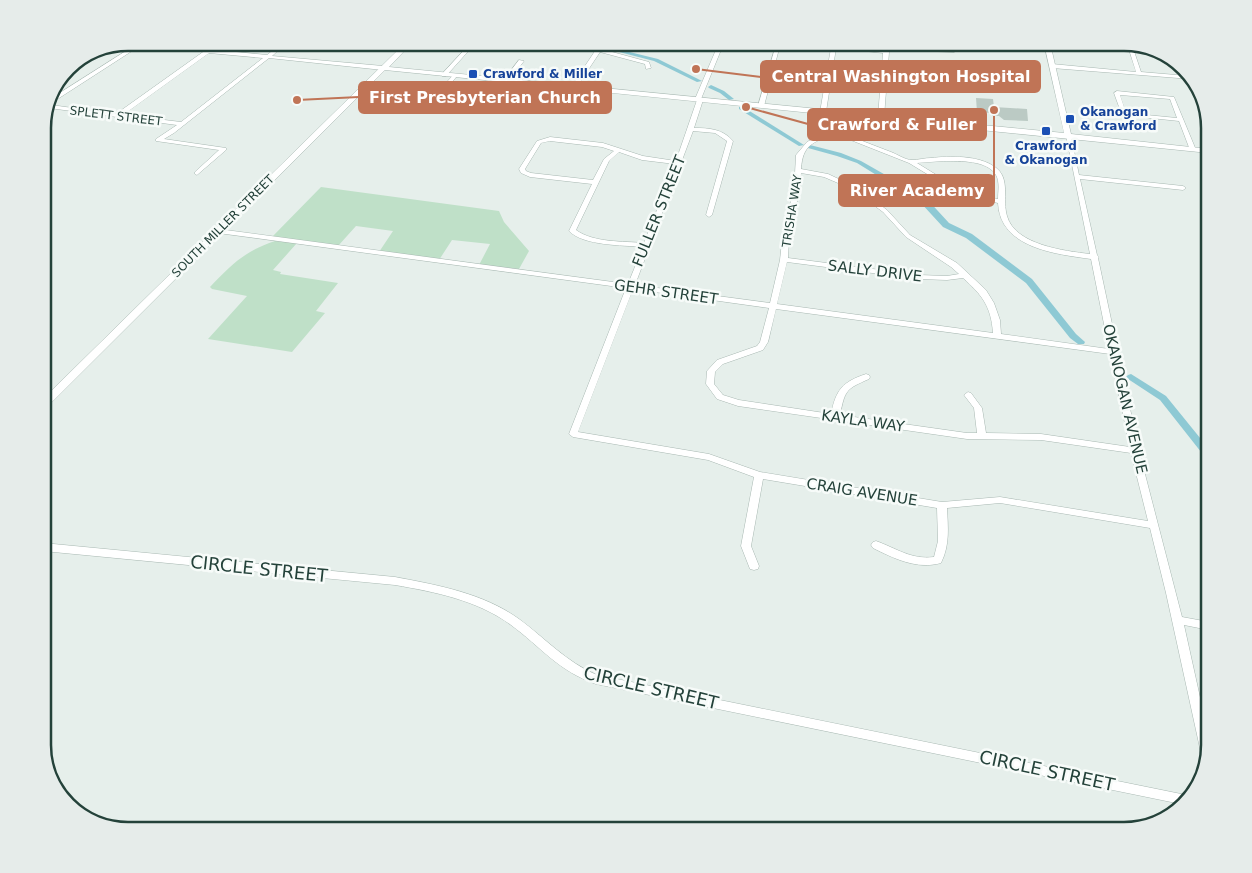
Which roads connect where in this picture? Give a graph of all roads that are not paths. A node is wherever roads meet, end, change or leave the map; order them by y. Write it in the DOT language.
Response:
graph roads {
  1 [pos="129,51"];
  2 [pos="208,51"];
  3 [pos="275,51"];
  4 [pos="401,51"];
  5 [pos="465,51"];
  6 [pos="598,51"];
  7 [pos="606,51"];
  8 [pos="718,51"];
  9 [pos="776,51"];
  10 [pos="833,51"];
  11 [pos="879,51"];
  12 [pos="1049,51"];
  13 [pos="1132,52"];
  14 [pos="267,57"];
  15 [pos="521,62"];
  16 [pos="1052,66"];
  17 [pos="383,68"];
  18 [pos="648,68"];
  19 [pos="1139,74"];
  20 [pos="444,75"];
  21 [pos="454,76"];
  22 [pos="1182,77"];
  23 [pos="508,81"];
  24 [pos="574,87"];
  25 [pos="58,96"];
  26 [pos="699,100"];
  27 [pos="761,106"];
  28 [pos="54,108"];
  29 [pos="823,112"];
  30 [pos="117,116"];
  31 [pos="882,117"];
  32 [pos="1181,120"];
  33 [pos="182,124"];
  34 [pos="690,128"];
  35 [pos="831,132"];
  36 [pos="1068,136"];
  37 [pos="618,150"];
  38 [pos="1193,150"];
  39 [pos="1201,150"];
  40 [pos="911,162"];
  41 [pos="679,163"];
  42 [pos="799,171"];
  43 [pos="197,173"];
  44 [pos="1077,177"];
  45 [pos="595,182"];
  46 [pos="1184,188"];
  47 [pos="1002,202"];
  48 [pos="709,215"];
  49 [pos="218,231"];
  50 [pos="646,245"];
  51 [pos="1094,257"];
  52 [pos="784,260"];
  53 [pos="966,275"];
  54 [pos="629,287"];
  55 [pos="773,306"];
  56 [pos="997,336"];
  57 [pos="1114,352"];
  58 [pos="866,377"];
  59 [pos="968,395"];
  60 [pos="51,397"];
  61 [pos="835,417"];
  62 [pos="573,434"];
  63 [pos="982,436"];
  64 [pos="1135,451"];
  65 [pos="759,475"];
  66 [pos="942,506"];
  67 [pos="1154,525"];
  68 [pos="876,545"];
  69 [pos="51,549"];
  70 [pos="754,566"];
  71 [pos="1178,620"];
  72 [pos="1201,624"];
  73 [pos="1201,725"];
  74 [pos="1180,798"];
  1 -- 25 [label="street"];
  2 -- 14 [label="street"];
  2 -- 30 [label="street"];
  3 -- 14 [label="street"];
  4 -- 17 [label="street, SOUTH MILLER STREET"];
  5 -- 20 [label="street"];
  6 -- 24 [label="street"];
  7 -- 18 [label="street"];
  8 -- 26 [label="street, FULLER STREET"];
  9 -- 27 [label="street"];
  10 -- 29 [label="street"];
  11 -- 31 [label="street"];
  12 -- 16 [label="street, OKANOGAN AVENUE"];
  13 -- 19 [label="street"];
  14 -- 17 [label="street"];
  14 -- 33 [label="street"];
  15 -- 23 [label="street"];
  16 -- 19 [label="street"];
  16 -- 36 [label="street, OKANOGAN AVENUE"];
  17 -- 20 [label="street"];
  17 -- 49 [label="street, SOUTH MILLER STREET"];
  19 -- 22 [label="street"];
  20 -- 21 [label="street"];
  21 -- 23 [label="street"];
  21 -- 23 [label="street"];
  23 -- 24 [label="street"];
  24 -- 26 [label="street"];
  26 -- 27 [label="street"];
  26 -- 34 [label="street, FULLER STREET"];
  27 -- 29 [label="street"];
  28 -- 30 [label="street, SPLETT STREET"];
  29 -- 31 [label="street"];
  29 -- 35 [label="street"];
  30 -- 33 [label="street, SPLETT STREET"];
  31 -- 36 [label="street"];
  32 -- 32 [label="street"];
  32 -- 38 [label="street"];
  33 -- 43 [label="street"];
  34 -- 41 [label="street, FULLER STREET"];
  34 -- 48 [label="street"];
  35 -- 40 [label="street"];
  35 -- 42 [label="street, TRISHA WAY"];
  36 -- 38 [label="street"];
  36 -- 44 [label="street, OKANOGAN AVENUE"];
  37 -- 41 [label="street"];
  37 -- 45 [label="street"];
  37 -- 45 [label="street"];
  38 -- 39 [label="street"];
  40 -- 47 [label="street"];
  40 -- 47 [label="street"];
  41 -- 50 [label="street, FULLER STREET"];
  42 -- 52 [label="street, TRISHA WAY"];
  42 -- 53 [label="street"];
  44 -- 46 [label="street"];
  44 -- 51 [label="street, OKANOGAN AVENUE"];
  45 -- 50 [label="street"];
  47 -- 51 [label="street"];
  49 -- 54 [label="street, GEHR STREET"];
  49 -- 60 [label="street, SOUTH MILLER STREET"];
  50 -- 54 [label="street, FULLER STREET"];
  51 -- 57 [label="street, OKANOGAN AVENUE"];
  52 -- 53 [label="street, SALLY DRIVE"];
  52 -- 55 [label="street, TRISHA WAY"];
  53 -- 56 [label="street"];
  54 -- 55 [label="street, GEHR STREET"];
  54 -- 62 [label="street, FULLER STREET"];
  55 -- 56 [label="street, GEHR STREET"];
  55 -- 61 [label="street, KAYLA WAY"];
  56 -- 57 [label="street, GEHR STREET"];
  57 -- 64 [label="street, OKANOGAN AVENUE"];
  58 -- 61 [label="street"];
  59 -- 63 [label="street"];
  61 -- 63 [label="street, KAYLA WAY"];
  62 -- 65 [label="street, CRAIG AVENUE"];
  63 -- 64 [label="street, KAYLA WAY"];
  64 -- 67 [label="street, OKANOGAN AVENUE"];
  65 -- 66 [label="street, CRAIG AVENUE"];
  65 -- 70 [label="street"];
  66 -- 67 [label="street, CRAIG AVENUE"];
  66 -- 68 [label="street"];
  67 -- 71 [label="street, OKANOGAN AVENUE"];
  69 -- 74 [label="street, CIRCLE STREET"];
  71 -- 72 [label="street"];
  71 -- 73 [label="street, OKANOGAN AVENUE"];
}
